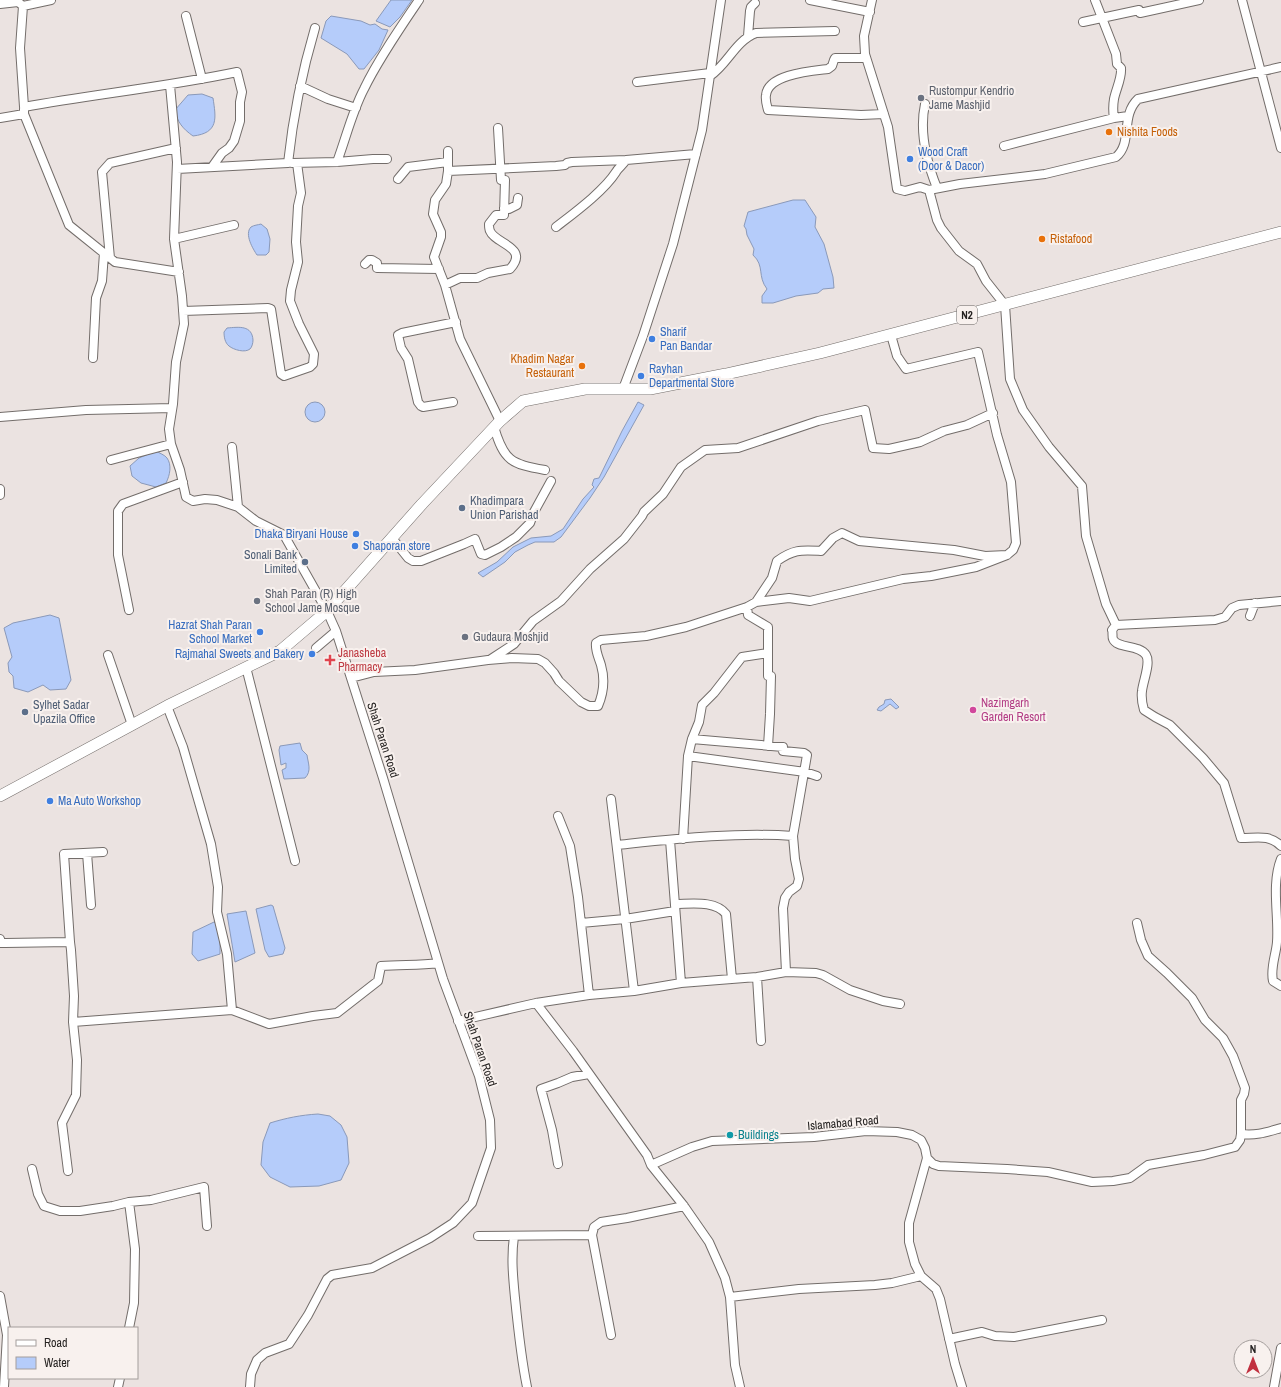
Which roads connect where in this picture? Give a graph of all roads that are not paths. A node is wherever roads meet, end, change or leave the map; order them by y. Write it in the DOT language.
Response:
graph roads {
  1 [pos="51,0"];
  2 [pos="419,0"];
  3 [pos="721,0"];
  4 [pos="810,0"];
  5 [pos="872,0"];
  6 [pos="1095,0"];
  7 [pos="1199,0"];
  8 [pos="1242,0"];
  9 [pos="755,3"];
  10 [pos="0,4"];
  11 [pos="23,6"];
  12 [pos="870,12"];
  13 [pos="186,16"];
  14 [pos="1102,19"];
  15 [pos="1083,22"];
  16 [pos="315,28"];
  17 [pos="835,31"];
  18 [pos="748,36"];
  19 [pos="866,58"];
  20 [pos="1281,67"];
  21 [pos="1261,72"];
  22 [pos="710,74"];
  23 [pos="202,79"];
  24 [pos="637,82"];
  25 [pos="170,85"];
  26 [pos="300,86"];
  27 [pos="925,104"];
  28 [pos="356,108"];
  29 [pos="24,110"];
  30 [pos="884,114"];
  31 [pos="1128,116"];
  32 [pos="0,118"];
  33 [pos="1114,118"];
  34 [pos="498,128"];
  35 [pos="1004,146"];
  36 [pos="176,148"];
  37 [pos="1281,148"];
  38 [pos="448,151"];
  39 [pos="696,154"];
  40 [pos="387,159"];
  41 [pos="626,160"];
  42 [pos="337,162"];
  43 [pos="448,162"];
  44 [pos="288,163"];
  45 [pos="297,163"];
  46 [pos="212,167"];
  47 [pos="177,169"];
  48 [pos="501,169"];
  49 [pos="448,171"];
  50 [pos="398,179"];
  51 [pos="933,189"];
  52 [pos="518,198"];
  53 [pos="504,208"];
  54 [pos="234,225"];
  55 [pos="556,227"];
  56 [pos="1281,232"];
  57 [pos="174,239"];
  58 [pos="107,255"];
  59 [pos="365,264"];
  60 [pos="439,269"];
  61 [pos="179,272"];
  62 [pos="445,285"];
  63 [pos="1005,305"];
  64 [pos="183,311"];
  65 [pos="456,322"];
  66 [pos="892,335"];
  67 [pos="93,358"];
  68 [pos="627,389"];
  69 [pos="453,402"];
  70 [pos="172,408"];
  71 [pos="993,413"];
  72 [pos="0,417"];
  73 [pos="497,424"];
  74 [pos="171,444"];
  75 [pos="232,447"];
  76 [pos="110,460"];
  77 [pos="545,470"];
  78 [pos="551,481"];
  79 [pos="183,482"];
  80 [pos="0,489"];
  81 [pos="0,495"];
  82 [pos="238,507"];
  83 [pos="392,538"];
  84 [pos="1007,555"];
  85 [pos="1281,601"];
  86 [pos="756,602"];
  87 [pos="1255,603"];
  88 [pos="747,607"];
  89 [pos="129,610"];
  90 [pos="327,611"];
  91 [pos="1250,616"];
  92 [pos="1116,625"];
  93 [pos="336,631"];
  94 [pos="316,648"];
  95 [pos="768,653"];
  96 [pos="108,655"];
  97 [pos="488,660"];
  98 [pos="246,667"];
  99 [pos="351,678"];
  100 [pos="167,706"];
  101 [pos="132,724"];
  102 [pos="692,739"];
  103 [pos="768,746"];
  104 [pos="688,756"];
  105 [pos="805,772"];
  106 [pos="817,776"];
  107 [pos="0,796"];
  108 [pos="611,799"];
  109 [pos="558,816"];
  110 [pos="793,836"];
  111 [pos="683,839"];
  112 [pos="670,840"];
  113 [pos="617,845"];
  114 [pos="1281,846"];
  115 [pos="103,852"];
  116 [pos="87,853"];
  117 [pos="1281,859"];
  118 [pos="295,861"];
  119 [pos="91,905"];
  120 [pos="675,907"];
  121 [pos="625,919"];
  122 [pos="581,923"];
  123 [pos="1137,923"];
  124 [pos="0,940"];
  125 [pos="70,942"];
  126 [pos="1279,942"];
  127 [pos="438,963"];
  128 [pos="786,972"];
  129 [pos="758,977"];
  130 [pos="732,979"];
  131 [pos="681,983"];
  132 [pos="1281,986"];
  133 [pos="634,991"];
  134 [pos="589,995"];
  135 [pos="536,1003"];
  136 [pos="900,1004"];
  137 [pos="232,1010"];
  138 [pos="458,1021"];
  139 [pos="73,1022"];
  140 [pos="761,1041"];
  141 [pos="589,1074"];
  142 [pos="1281,1128"];
  143 [pos="1241,1134"];
  144 [pos="927,1158"];
  145 [pos="558,1164"];
  146 [pos="650,1165"];
  147 [pos="32,1169"];
  148 [pos="68,1171"];
  149 [pos="129,1202"];
  150 [pos="684,1206"];
  151 [pos="207,1226"];
  152 [pos="592,1235"];
  153 [pos="478,1236"];
  154 [pos="514,1236"];
  155 [pos="921,1276"];
  156 [pos="0,1296"];
  157 [pos="730,1297"];
  158 [pos="1102,1320"];
  159 [pos="130,1327"];
  160 [pos="611,1335"];
  161 [pos="949,1339"];
  162 [pos="1281,1348"];
  163 [pos="4,1387"];
  164 [pos="250,1387"];
  165 [pos="527,1387"];
  166 [pos="740,1387"];
  167 [pos="962,1387"];
  168 [pos="1274,1387"];
  1 -- 11 [label="street"];
  2 -- 28 [label="street"];
  3 -- 22 [label="street"];
  4 -- 12 [label="street"];
  5 -- 12 [label="street"];
  6 -- 14 [label="street"];
  7 -- 14 [label="street"];
  8 -- 21 [label="street"];
  9 -- 18 [label="street"];
  10 -- 11 [label="street"];
  11 -- 29 [label="street"];
  12 -- 19 [label="street"];
  13 -- 23 [label="street"];
  14 -- 15 [label="street"];
  14 -- 33 [label="street"];
  16 -- 26 [label="street"];
  17 -- 18 [label="street"];
  18 -- 22 [label="street"];
  19 -- 30 [label="street"];
  19 -- 30 [label="street"];
  20 -- 21 [label="street"];
  21 -- 31 [label="street"];
  21 -- 37 [label="street"];
  22 -- 24 [label="street"];
  22 -- 39 [label="street"];
  23 -- 25 [label="street"];
  23 -- 46 [label="street"];
  25 -- 29 [label="street"];
  25 -- 36 [label="street"];
  26 -- 28 [label="street"];
  26 -- 44 [label="street"];
  27 -- 51 [label="street"];
  28 -- 42 [label="street"];
  29 -- 32 [label="street"];
  29 -- 58 [label="street"];
  30 -- 51 [label="street"];
  31 -- 33 [label="street"];
  31 -- 51 [label="street"];
  33 -- 35 [label="street"];
  34 -- 48 [label="street"];
  36 -- 47 [label="street"];
  36 -- 58 [label="street"];
  38 -- 43 [label="street"];
  39 -- 41 [label="street"];
  39 -- 68 [label="street"];
  40 -- 42 [label="street"];
  41 -- 48 [label="street"];
  41 -- 55 [label="street"];
  42 -- 45 [label="street"];
  43 -- 49 [label="street"];
  43 -- 50 [label="street"];
  44 -- 45 [label="street"];
  44 -- 46 [label="street"];
  45 -- 64 [label="street"];
  46 -- 47 [label="street"];
  47 -- 57 [label="street"];
  48 -- 49 [label="street"];
  48 -- 53 [label="street"];
  49 -- 60 [label="street"];
  51 -- 63 [label="street"];
  52 -- 53 [label="street"];
  53 -- 62 [label="street"];
  54 -- 57 [label="street"];
  56 -- 63 [label="highway, N2"];
  57 -- 61 [label="street"];
  58 -- 61 [label="street"];
  58 -- 67 [label="street"];
  59 -- 60 [label="street"];
  60 -- 62 [label="street"];
  61 -- 64 [label="street"];
  62 -- 65 [label="street"];
  63 -- 66 [label="highway, N2"];
  63 -- 92 [label="street"];
  64 -- 70 [label="street"];
  65 -- 69 [label="street"];
  65 -- 73 [label="street"];
  66 -- 68 [label="highway, N2"];
  66 -- 71 [label="street"];
  68 -- 73 [label="highway, N2"];
  70 -- 72 [label="street"];
  70 -- 74 [label="street"];
  71 -- 84 [label="street"];
  71 -- 97 [label="street"];
  73 -- 77 [label="street"];
  73 -- 83 [label="highway, N2"];
  74 -- 76 [label="street"];
  74 -- 79 [label="street"];
  75 -- 82 [label="street"];
  78 -- 83 [label="street"];
  79 -- 82 [label="street, Shah Paran Road"];
  79 -- 89 [label="street"];
  80 -- 81 [label="street"];
  82 -- 90 [label="street, Shah Paran Road"];
  83 -- 90 [label="highway, N2"];
  84 -- 86 [label="street"];
  84 -- 86 [label="street"];
  85 -- 87 [label="street"];
  86 -- 88 [label="street"];
  87 -- 91 [label="street"];
  87 -- 92 [label="street"];
  88 -- 95 [label="street"];
  88 -- 97 [label="street"];
  90 -- 93 [label="street, Shah Paran Road"];
  90 -- 98 [label="highway, N2"];
  92 -- 114 [label="street"];
  93 -- 94 [label="street"];
  93 -- 99 [label="street, Shah Paran Road"];
  95 -- 102 [label="street"];
  95 -- 103 [label="street"];
  96 -- 101 [label="street"];
  97 -- 99 [label="street"];
  98 -- 100 [label="highway, N2"];
  98 -- 118 [label="street"];
  99 -- 127 [label="street, Shah Paran Road"];
  100 -- 101 [label="highway, N2"];
  100 -- 137 [label="street"];
  101 -- 107 [label="highway, N2"];
  102 -- 103 [label="street"];
  102 -- 104 [label="street"];
  103 -- 105 [label="street"];
  104 -- 105 [label="street"];
  104 -- 111 [label="street"];
  105 -- 106 [label="street"];
  105 -- 110 [label="street"];
  108 -- 113 [label="street"];
  109 -- 122 [label="street"];
  110 -- 111 [label="street"];
  110 -- 128 [label="street"];
  111 -- 112 [label="street"];
  112 -- 113 [label="street"];
  112 -- 120 [label="street"];
  113 -- 121 [label="street"];
  115 -- 116 [label="street"];
  116 -- 119 [label="street"];
  116 -- 125 [label="street"];
  117 -- 126 [label="street"];
  120 -- 121 [label="street"];
  120 -- 130 [label="street"];
  120 -- 131 [label="street"];
  121 -- 122 [label="street"];
  121 -- 133 [label="street"];
  122 -- 134 [label="street"];
  123 -- 143 [label="street"];
  124 -- 125 [label="street"];
  125 -- 139 [label="street"];
  126 -- 132 [label="street"];
  127 -- 137 [label="street"];
  127 -- 138 [label="street, Shah Paran Road"];
  128 -- 129 [label="street"];
  128 -- 136 [label="street"];
  129 -- 130 [label="street"];
  129 -- 140 [label="street"];
  130 -- 131 [label="street"];
  131 -- 133 [label="street"];
  133 -- 134 [label="street"];
  134 -- 135 [label="street"];
  135 -- 138 [label="street"];
  135 -- 141 [label="street"];
  137 -- 139 [label="street"];
  138 -- 164 [label="street, Shah Paran Road"];
  139 -- 148 [label="street"];
  141 -- 145 [label="street"];
  141 -- 146 [label="street"];
  142 -- 143 [label="street"];
  143 -- 144 [label="street"];
  144 -- 146 [label="street, Islamabad Road"];
  144 -- 155 [label="street"];
  146 -- 150 [label="street"];
  147 -- 149 [label="street"];
  149 -- 151 [label="street"];
  149 -- 159 [label="street"];
  150 -- 152 [label="street"];
  150 -- 157 [label="street"];
  152 -- 154 [label="street"];
  152 -- 160 [label="street"];
  153 -- 154 [label="street"];
  154 -- 165 [label="street"];
  155 -- 157 [label="street"];
  155 -- 161 [label="street"];
  156 -- 163 [label="street"];
  157 -- 166 [label="street"];
  158 -- 161 [label="street"];
  161 -- 167 [label="street"];
  162 -- 168 [label="street"];
}
